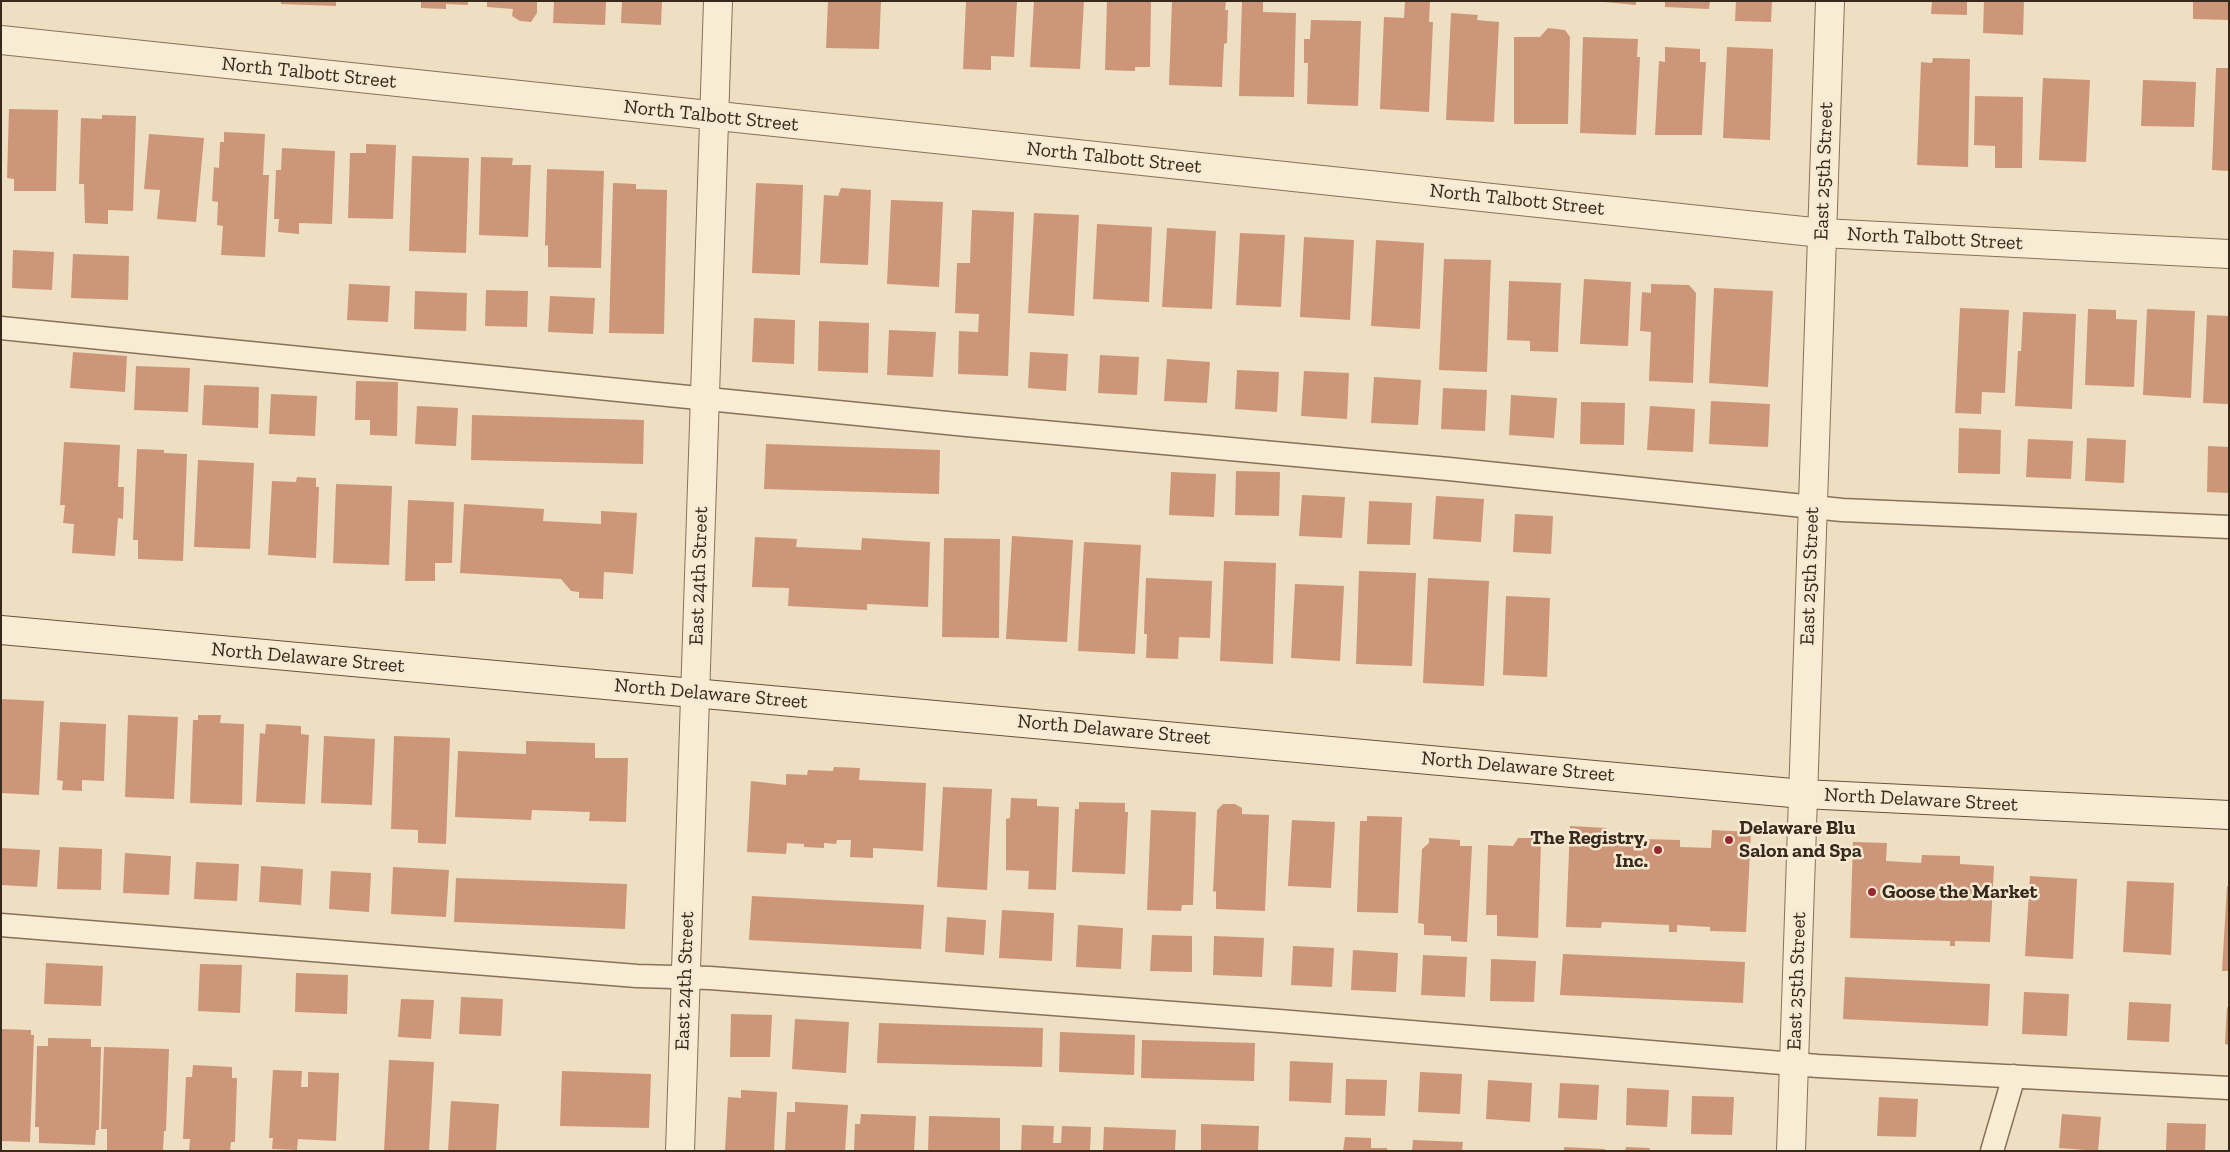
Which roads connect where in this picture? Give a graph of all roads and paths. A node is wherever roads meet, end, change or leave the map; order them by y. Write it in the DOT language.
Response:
graph roads {
  1 [pos="718,1"];
  2 [pos="1830,1"];
  3 [pos="1,40"];
  4 [pos="714,116"];
  5 [pos="1822,233"];
  6 [pos="2229,254"];
  7 [pos="1,328"];
  8 [pos="704,398"];
  9 [pos="1812,507"];
  10 [pos="2229,526"];
  11 [pos="1,630"];
  12 [pos="695,692"];
  13 [pos="1803,794"];
  14 [pos="2229,815"];
  15 [pos="1,924"];
  16 [pos="685,978"];
  17 [pos="1794,1064"];
  18 [pos="2014,1076"];
  19 [pos="2229,1088"];
  20 [pos="680,1151"];
  21 [pos="1791,1151"];
  22 [pos="1992,1151"];
  1 -- 4 [label="street, East 24th Street"];
  2 -- 5 [label="street, East 25th Street"];
  3 -- 4 [label="street, North Talbott Street"];
  4 -- 5 [label="street, North Talbott Street"];
  4 -- 8 [label="street, East 24th Street"];
  5 -- 6 [label="street, North Talbott Street"];
  5 -- 9 [label="street, East 25th Street"];
  7 -- 8 [label="lane"];
  8 -- 9 [label="lane"];
  8 -- 12 [label="street, East 24th Street"];
  9 -- 10 [label="lane"];
  9 -- 13 [label="street, East 25th Street"];
  11 -- 12 [label="street, North Delaware Street"];
  12 -- 13 [label="street, North Delaware Street"];
  12 -- 16 [label="street, East 24th Street"];
  13 -- 14 [label="street, North Delaware Street"];
  13 -- 17 [label="street, East 25th Street"];
  15 -- 16 [label="lane"];
  16 -- 17 [label="lane"];
  16 -- 20 [label="street, East 24th Street"];
  17 -- 18 [label="lane"];
  17 -- 21 [label="street, East 25th Street"];
  18 -- 19 [label="lane"];
  18 -- 22 [label="lane"];
}
